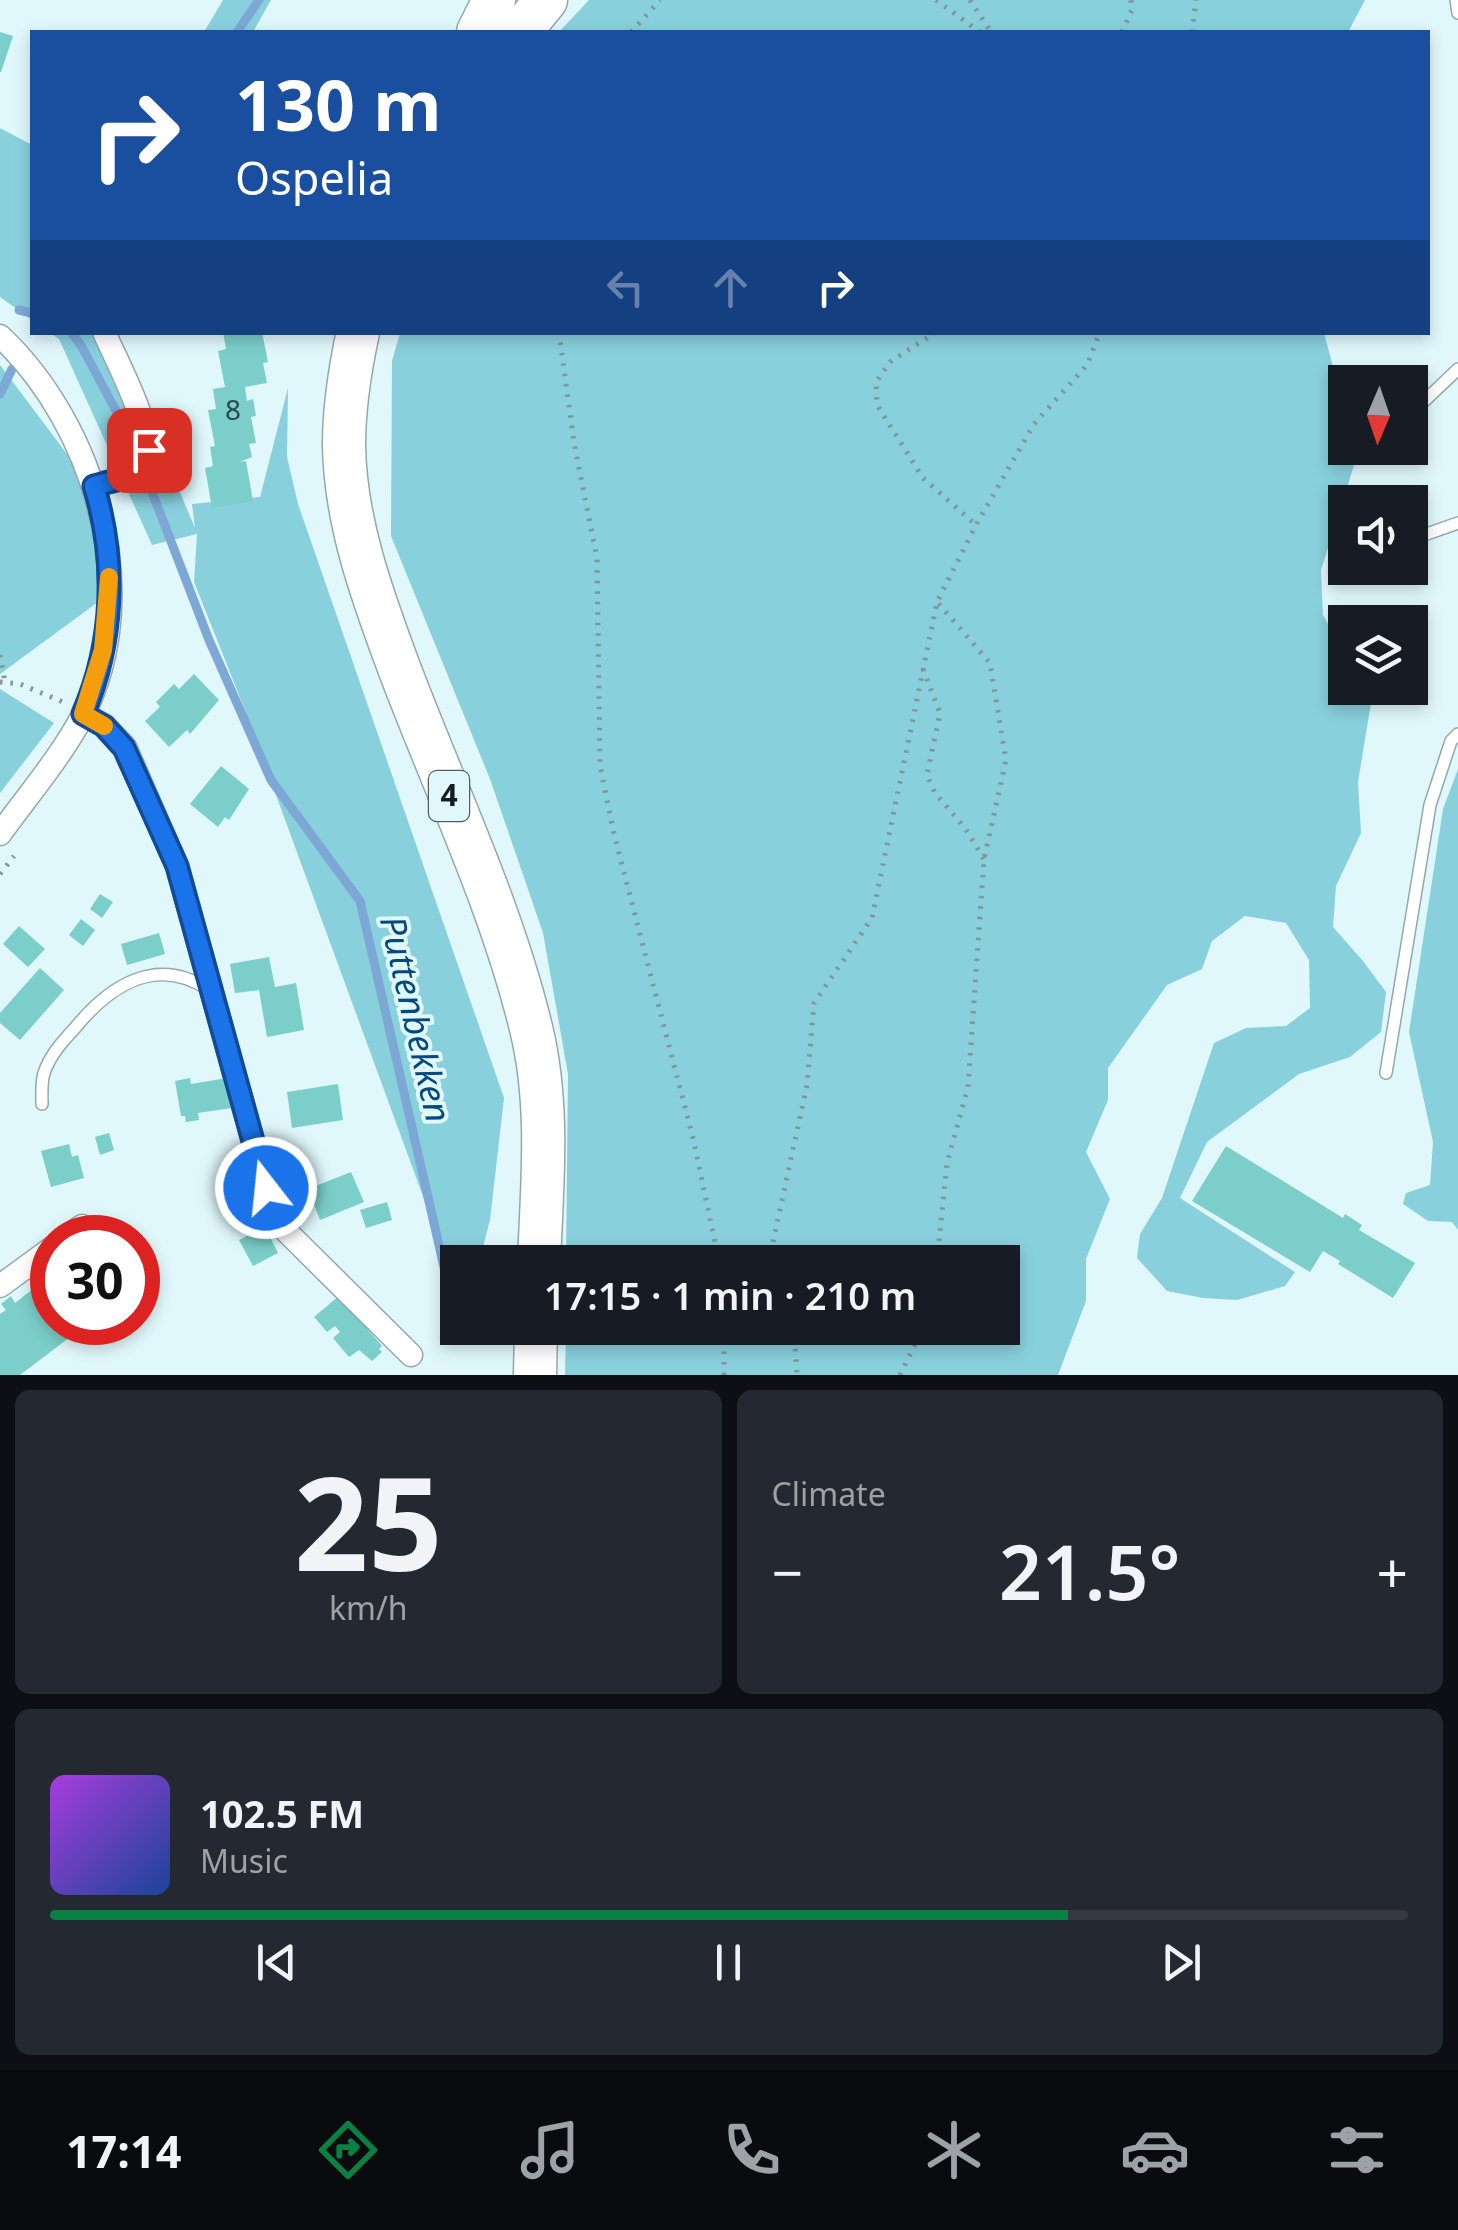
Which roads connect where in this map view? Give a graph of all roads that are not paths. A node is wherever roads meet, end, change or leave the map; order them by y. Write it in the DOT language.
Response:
graph roads {
  1 [pos="494,0"];
  2 [pos="546,0"];
  3 [pos="1456,0"];
  4 [pos="1458,13"];
  5 [pos="479,30"];
  6 [pos="522,30"];
  7 [pos="105,335"];
  8 [pos="358,335"];
  9 [pos="0,336"];
  10 [pos="1458,370"];
  11 [pos="1428,398"];
  12 [pos="94,486"];
  13 [pos="1458,523"];
  14 [pos="1428,534"];
  15 [pos="83,714"];
  16 [pos="1458,734"];
  17 [pos="0,834"];
  18 [pos="212,992"];
  19 [pos="1386,1073"];
  20 [pos="42,1104"];
  21 [pos="539,1245"];
  22 [pos="30,1264"];
  23 [pos="0,1286"];
  24 [pos="536,1345"];
  25 [pos="411,1355"];
  26 [pos="535,1375"];
  1 -- 5 [label="highway"];
  2 -- 6 [label="highway"];
  3 -- 4 [label="lane"];
  7 -- 12 [label="street"];
  8 -- 21 [label="highway, 4"];
  9 -- 12 [label="street"];
  10 -- 11 [label="lane"];
  12 -- 15 [label="street"];
  13 -- 14 [label="lane"];
  15 -- 17 [label="street"];
  15 -- 18 [label="street"];
  16 -- 19 [label="lane"];
  18 -- 20 [label="lane"];
  18 -- 25 [label="street"];
  22 -- 23 [label="street"];
  24 -- 26 [label="highway"];
}
